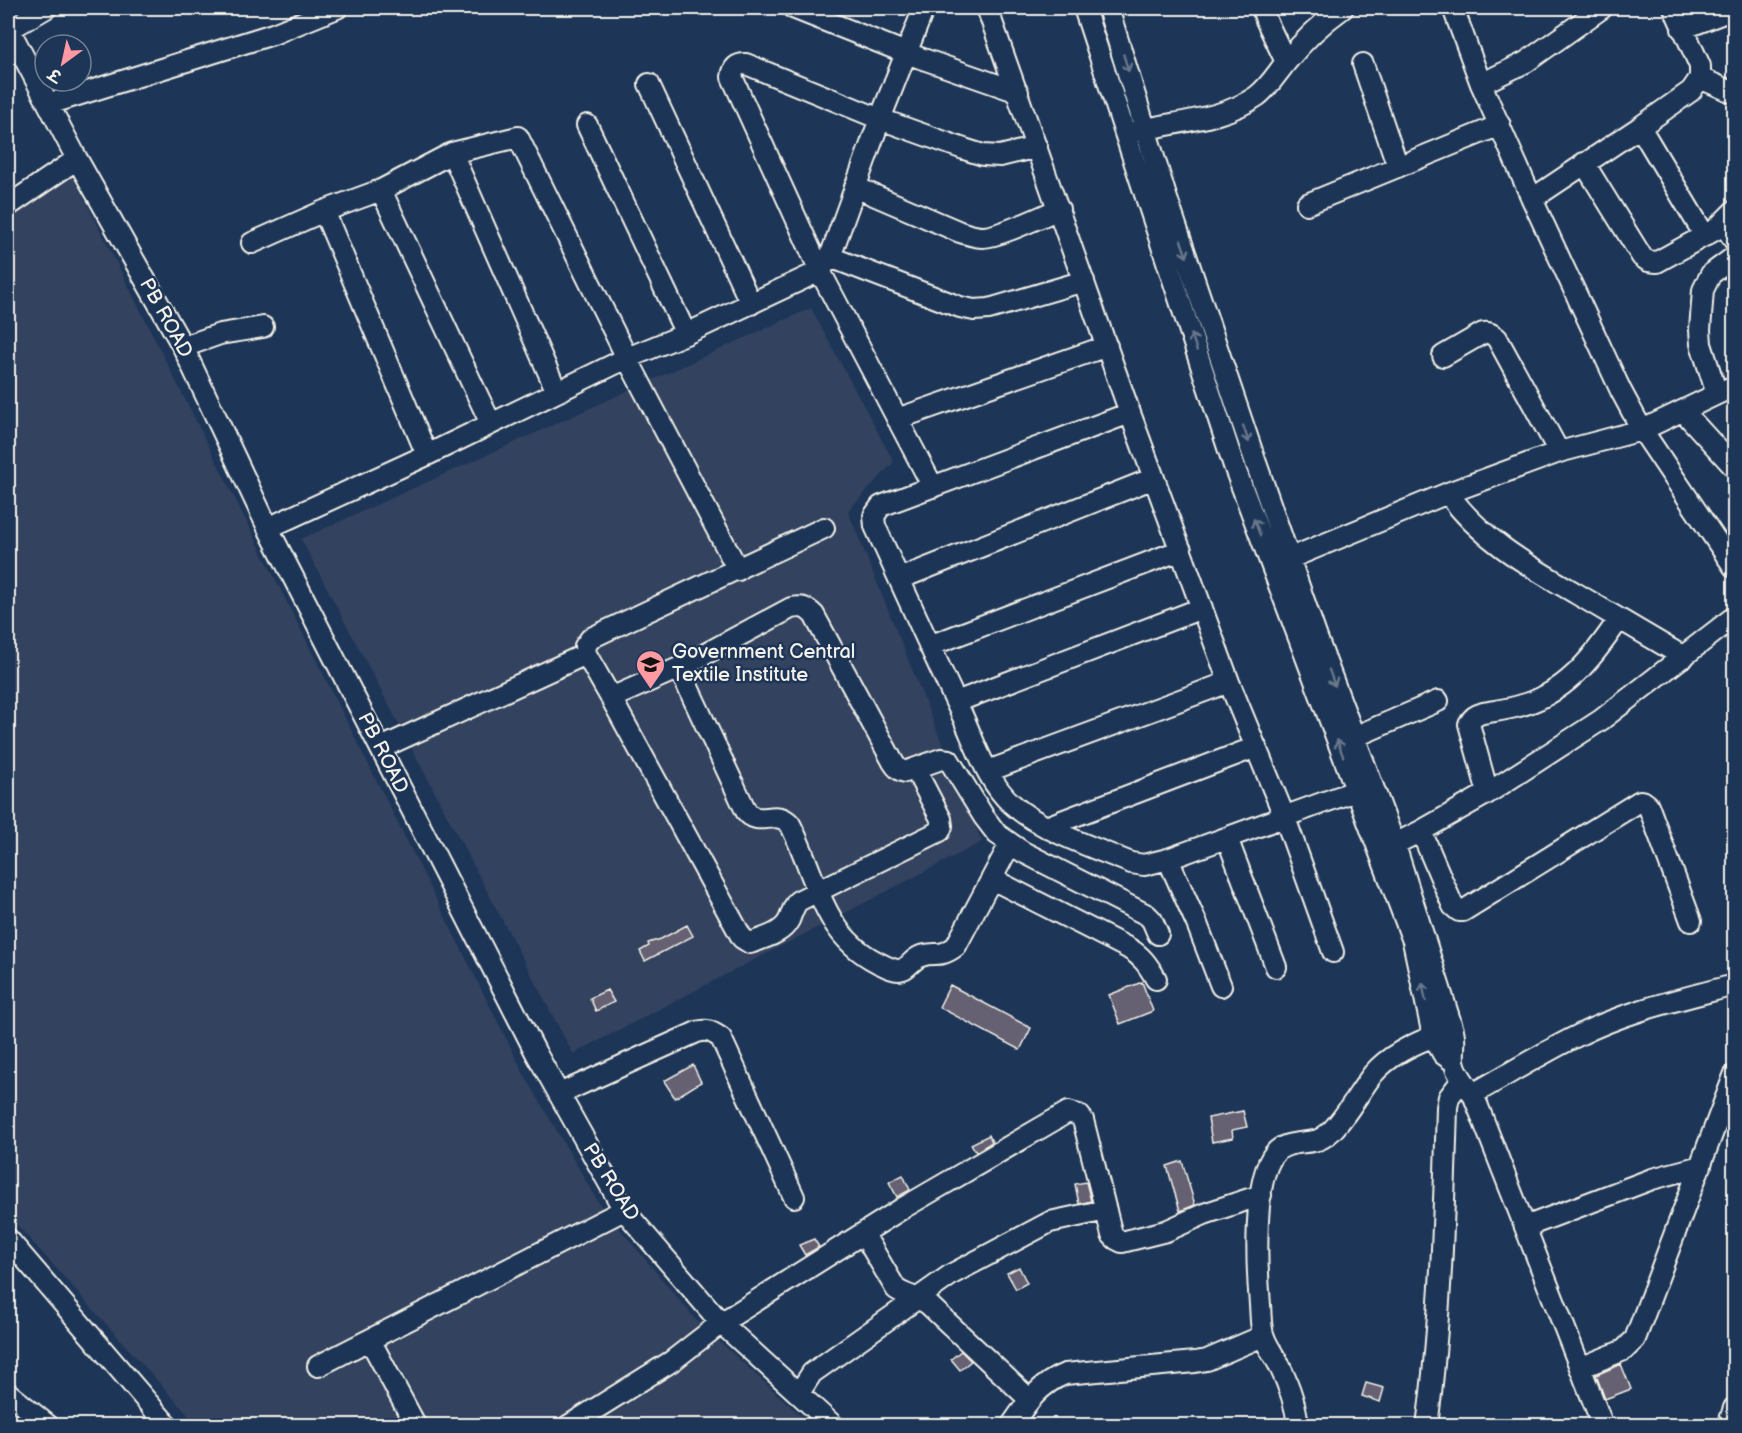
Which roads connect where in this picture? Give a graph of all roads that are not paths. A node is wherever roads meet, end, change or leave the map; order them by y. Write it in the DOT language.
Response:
graph roads {
  1 [pos="46,8"];
  2 [pos="337,8"];
  3 [pos="793,8"];
  4 [pos="924,8"];
  5 [pos="987,8"];
  6 [pos="1084,8"];
  7 [pos="1108,8"];
  8 [pos="1262,8"];
  9 [pos="1343,8"];
  10 [pos="1453,8"];
  11 [pos="1602,8"];
  12 [pos="1674,8"];
  13 [pos="1734,9"];
  14 [pos="9,28"];
  15 [pos="1682,28"];
  16 [pos="906,53"];
  17 [pos="1286,62"];
  18 [pos="1363,64"];
  19 [pos="1700,78"];
  20 [pos="649,84"];
  21 [pos="1481,84"];
  22 [pos="1018,92"];
  23 [pos="1734,93"];
  24 [pos="49,104"];
  25 [pos="880,119"];
  26 [pos="586,125"];
  27 [pos="1500,125"];
  28 [pos="1640,127"];
  29 [pos="1146,129"];
  30 [pos="1126,134"];
  31 [pos="1037,147"];
  32 [pos="452,153"];
  33 [pos="77,159"];
  34 [pos="1584,163"];
  35 [pos="1398,167"];
  36 [pos="855,187"];
  37 [pos="381,190"];
  38 [pos="1532,199"];
  39 [pos="1307,204"];
  40 [pos="8,206"];
  41 [pos="1059,209"];
  42 [pos="324,211"];
  43 [pos="1729,217"];
  44 [pos="1705,236"];
  45 [pos="1734,240"];
  46 [pos="252,243"];
  47 [pos="1734,257"];
  48 [pos="825,264"];
  49 [pos="1084,281"];
  50 [pos="751,304"];
  51 [pos="263,327"];
  52 [pos="686,334"];
  53 [pos="1107,346"];
  54 [pos="183,347"];
  55 [pos="1443,356"];
  56 [pos="627,358"];
  57 [pos="1726,390"];
  58 [pos="557,392"];
  59 [pos="1683,411"];
  60 [pos="1130,412"];
  61 [pos="897,419"];
  62 [pos="491,424"];
  63 [pos="1642,430"];
  64 [pos="1559,452"];
  65 [pos="427,455"];
  66 [pos="1255,460"];
  67 [pos="1234,466"];
  68 [pos="1734,466"];
  69 [pos="1154,478"];
  70 [pos="933,487"];
  71 [pos="1448,493"];
  72 [pos="268,528"];
  73 [pos="824,528"];
  74 [pos="1181,550"];
  75 [pos="1280,562"];
  76 [pos="1734,567"];
  77 [pos="738,570"];
  78 [pos="899,579"];
  79 [pos="1202,608"];
  80 [pos="1734,617"];
  81 [pos="1619,619"];
  82 [pos="930,646"];
  83 [pos="586,654"];
  84 [pos="1684,657"];
  85 [pos="679,668"];
  86 [pos="1229,682"];
  87 [pos="611,698"];
  88 [pos="1438,701"];
  89 [pos="956,702"];
  90 [pos="1339,720"];
  91 [pos="1354,737"];
  92 [pos="1256,747"];
  93 [pos="381,748"];
  94 [pos="915,769"];
  95 [pos="988,771"];
  96 [pos="1363,788"];
  97 [pos="1488,793"];
  98 [pos="1285,818"];
  99 [pos="1047,827"];
  100 [pos="1421,831"];
  101 [pos="1227,838"];
  102 [pos="1010,844"];
  103 [pos="1386,848"];
  104 [pos="1168,859"];
  105 [pos="992,879"];
  106 [pos="817,891"];
  107 [pos="1691,921"];
  108 [pos="1158,934"];
  109 [pos="1333,952"];
  110 [pos="1276,968"];
  111 [pos="1156,979"];
  112 [pos="1734,985"];
  113 [pos="1221,986"];
  114 [pos="1453,1030"];
  115 [pos="1433,1036"];
  116 [pos="1734,1076"];
  117 [pos="1463,1079"];
  118 [pos="559,1094"];
  119 [pos="1701,1166"];
  120 [pos="1261,1195"];
  121 [pos="794,1197"];
  122 [pos="624,1210"];
  123 [pos="1106,1210"];
  124 [pos="1525,1227"];
  125 [pos="863,1233"];
  126 [pos="8,1239"];
  127 [pos="920,1298"];
  128 [pos="721,1323"];
  129 [pos="1263,1335"];
  130 [pos="370,1340"];
  131 [pos="318,1366"];
  132 [pos="1580,1368"];
  133 [pos="8,1393"];
  134 [pos="799,1393"];
  135 [pos="1029,1399"];
  136 [pos="1734,1408"];
  137 [pos="49,1425"];
  138 [pos="168,1425"];
  139 [pos="416,1425"];
  140 [pos="568,1425"];
  141 [pos="834,1425"];
  142 [pos="1011,1425"];
  143 [pos="1298,1425"];
  144 [pos="1427,1425"];
  145 [pos="1603,1425"];
  146 [pos="1728,1425"];
  1 -- 14 [label="street"];
  2 -- 24 [label="street"];
  3 -- 16 [label="street"];
  4 -- 16 [label="street"];
  5 -- 22 [label="street"];
  6 -- 30 [label="street"];
  7 -- 29 [label="street, one-way"];
  8 -- 17 [label="street"];
  9 -- 17 [label="street"];
  10 -- 21 [label="street"];
  11 -- 21 [label="street"];
  12 -- 15 [label="street"];
  13 -- 15 [label="street"];
  14 -- 24 [label="street, PB ROAD"];
  15 -- 19 [label="street"];
  16 -- 22 [label="street"];
  16 -- 25 [label="street"];
  17 -- 29 [label="street"];
  18 -- 35 [label="street"];
  19 -- 23 [label="street"];
  19 -- 28 [label="street"];
  20 -- 50 [label="street"];
  21 -- 27 [label="street"];
  22 -- 31 [label="street"];
  24 -- 33 [label="street, PB ROAD"];
  25 -- 31 [label="street"];
  25 -- 36 [label="street"];
  25 -- 48 [label="street"];
  26 -- 52 [label="street"];
  27 -- 35 [label="street"];
  27 -- 38 [label="street"];
  28 -- 34 [label="street"];
  28 -- 44 [label="street"];
  29 -- 30 [label="street"];
  29 -- 66 [label="street, one-way"];
  67 -- 30 [label="street, one-way"];
  31 -- 41 [label="street"];
  32 -- 37 [label="street"];
  32 -- 56 [label="street"];
  32 -- 58 [label="street"];
  33 -- 40 [label="street"];
  33 -- 54 [label="street, PB ROAD"];
  34 -- 38 [label="street"];
  34 -- 44 [label="street"];
  35 -- 39 [label="street"];
  36 -- 41 [label="street"];
  36 -- 48 [label="street"];
  37 -- 42 [label="street"];
  37 -- 62 [label="street"];
  38 -- 63 [label="street"];
  41 -- 49 [label="street"];
  42 -- 46 [label="street"];
  42 -- 65 [label="street"];
  43 -- 44 [label="street"];
  43 -- 45 [label="street"];
  47 -- 57 [label="street"];
  48 -- 49 [label="street"];
  48 -- 50 [label="street"];
  48 -- 61 [label="street"];
  49 -- 53 [label="street"];
  50 -- 52 [label="street"];
  51 -- 54 [label="street"];
  52 -- 56 [label="street"];
  53 -- 60 [label="street"];
  53 -- 61 [label="street"];
  54 -- 72 [label="street, PB ROAD"];
  55 -- 64 [label="street"];
  56 -- 58 [label="street"];
  56 -- 77 [label="street"];
  57 -- 59 [label="street"];
  58 -- 62 [label="street"];
  59 -- 63 [label="street"];
  59 -- 68 [label="street"];
  60 -- 69 [label="street"];
  60 -- 70 [label="street"];
  61 -- 70 [label="street"];
  62 -- 65 [label="street"];
  63 -- 64 [label="street"];
  63 -- 76 [label="street"];
  64 -- 71 [label="street"];
  65 -- 72 [label="street"];
  66 -- 67 [label="street"];
  66 -- 75 [label="street"];
  75 -- 67 [label="street, one-way"];
  69 -- 74 [label="street"];
  69 -- 78 [label="street"];
  70 -- 78 [label="street"];
  71 -- 75 [label="street"];
  71 -- 81 [label="street"];
  72 -- 93 [label="street, PB ROAD"];
  73 -- 77 [label="street"];
  74 -- 79 [label="street"];
  74 -- 82 [label="street"];
  75 -- 90 [label="street"];
  77 -- 83 [label="street"];
  78 -- 82 [label="street"];
  79 -- 86 [label="street"];
  79 -- 89 [label="street"];
  80 -- 84 [label="street"];
  81 -- 84 [label="street"];
  81 -- 97 [label="street"];
  82 -- 89 [label="street"];
  83 -- 87 [label="street"];
  83 -- 93 [label="street"];
  84 -- 97 [label="street"];
  85 -- 87 [label="street"];
  85 -- 94 [label="street"];
  85 -- 106 [label="street"];
  86 -- 92 [label="street"];
  86 -- 95 [label="street"];
  87 -- 106 [label="street"];
  88 -- 91 [label="street"];
  89 -- 95 [label="street"];
  90 -- 91 [label="street"];
  96 -- 90 [label="street, one-way"];
  91 -- 96 [label="street"];
  92 -- 98 [label="street"];
  92 -- 99 [label="street"];
  93 -- 118 [label="street, PB ROAD"];
  94 -- 102 [label="street"];
  94 -- 106 [label="street"];
  95 -- 99 [label="street"];
  96 -- 98 [label="street"];
  96 -- 103 [label="street"];
  97 -- 100 [label="street"];
  98 -- 101 [label="street"];
  98 -- 109 [label="street"];
  99 -- 104 [label="street"];
  100 -- 103 [label="street"];
  100 -- 107 [label="street"];
  101 -- 104 [label="street"];
  101 -- 110 [label="street"];
  102 -- 105 [label="street"];
  102 -- 108 [label="street"];
  103 -- 114 [label="street"];
  115 -- 103 [label="street, one-way"];
  104 -- 113 [label="street"];
  105 -- 106 [label="street"];
  105 -- 111 [label="street"];
  112 -- 117 [label="street"];
  114 -- 115 [label="street"];
  114 -- 117 [label="street"];
  115 -- 117 [label="street"];
  115 -- 120 [label="street"];
  116 -- 119 [label="street"];
  117 -- 124 [label="street"];
  117 -- 144 [label="street"];
  118 -- 121 [label="street"];
  118 -- 122 [label="street, PB ROAD"];
  119 -- 124 [label="street"];
  119 -- 132 [label="street"];
  120 -- 123 [label="street"];
  120 -- 129 [label="street"];
  122 -- 128 [label="street, PB ROAD"];
  122 -- 130 [label="street"];
  123 -- 125 [label="street"];
  123 -- 127 [label="street"];
  124 -- 132 [label="street"];
  125 -- 127 [label="street"];
  125 -- 128 [label="street"];
  126 -- 138 [label="street"];
  127 -- 134 [label="street"];
  127 -- 135 [label="street"];
  128 -- 134 [label="street, PB ROAD"];
  128 -- 140 [label="street"];
  129 -- 135 [label="street"];
  129 -- 143 [label="street"];
  130 -- 131 [label="street"];
  130 -- 139 [label="street"];
  132 -- 145 [label="street"];
  133 -- 137 [label="street"];
  134 -- 141 [label="street, PB ROAD"];
  135 -- 142 [label="street"];
  136 -- 146 [label="street"];
}
